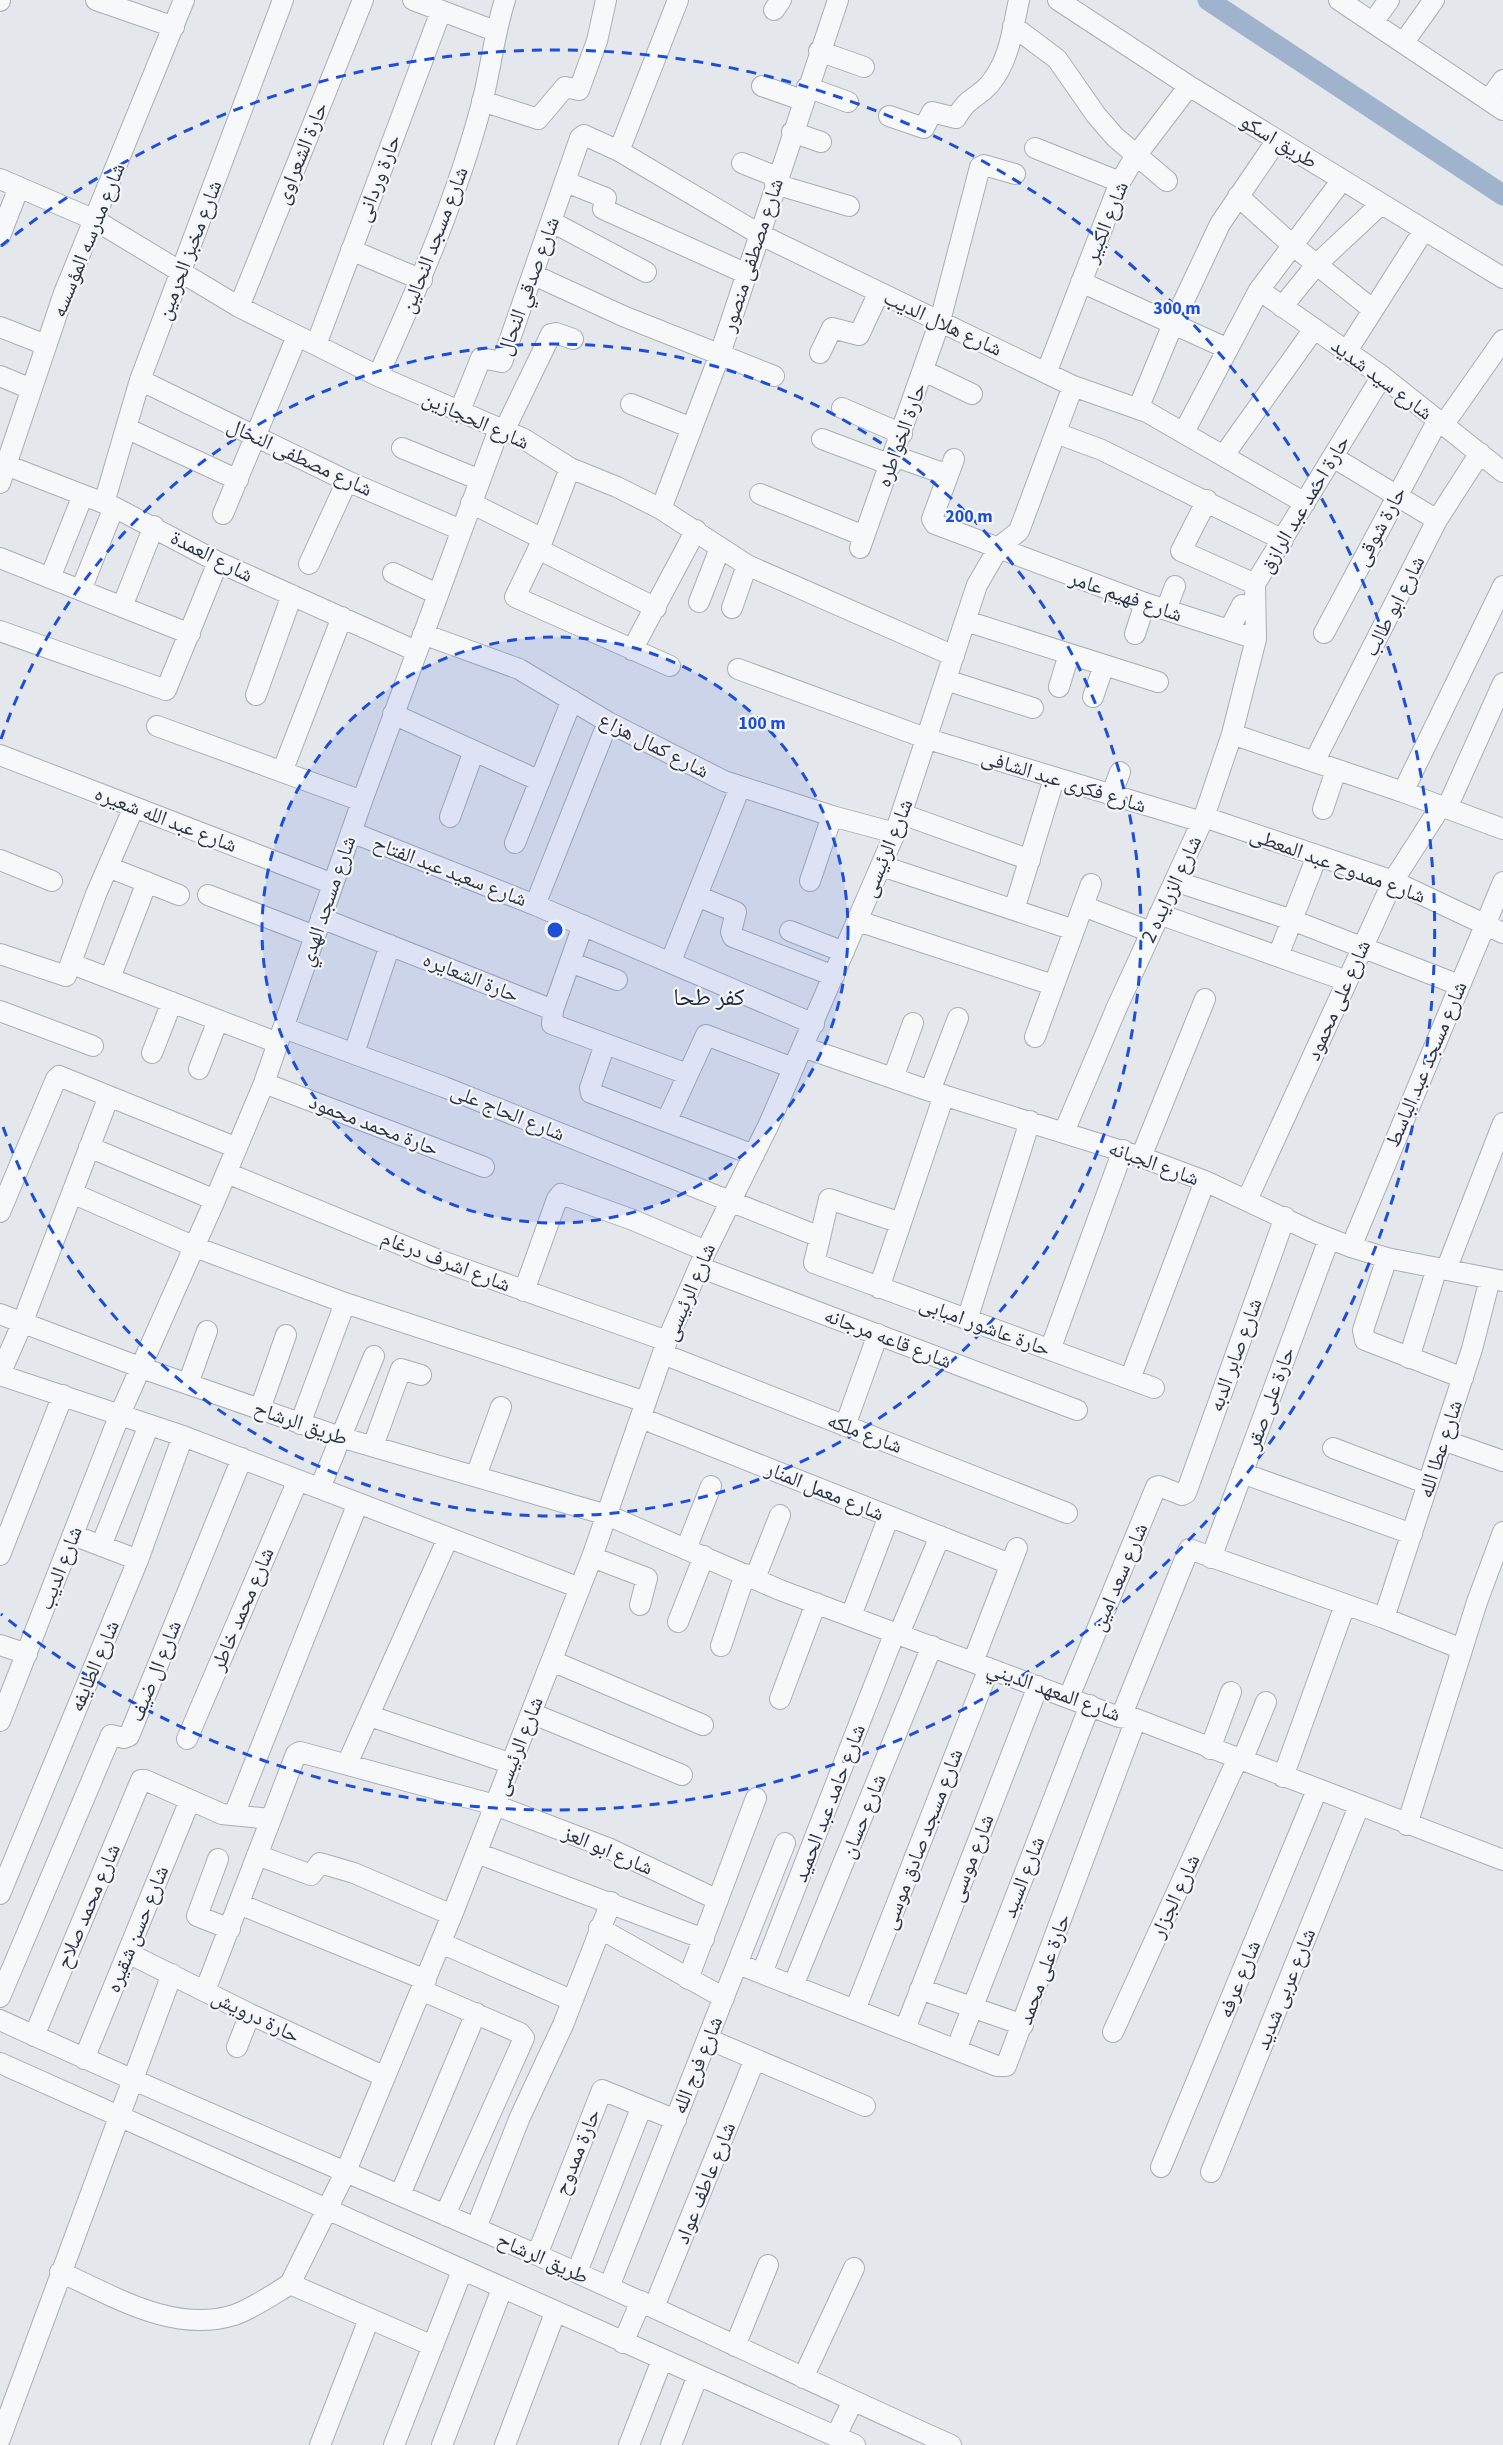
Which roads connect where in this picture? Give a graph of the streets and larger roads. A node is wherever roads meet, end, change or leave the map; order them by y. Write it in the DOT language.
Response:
graph roads {
  1 [pos="96,0"];
  2 [pos="184,0"];
  3 [pos="283,0"];
  4 [pos="363,0"];
  5 [pos="413,0"];
  6 [pos="505,0"];
  7 [pos="606,0"];
  8 [pos="678,0"];
  9 [pos="838,0"];
  10 [pos="1019,0"];
  11 [pos="1058,0"];
  12 [pos="1340,0"];
  13 [pos="1389,0"];
  14 [pos="1434,0"];
  15 [pos="441,11"];
  16 [pos="1373,21"];
  17 [pos="1013,26"];
  18 [pos="174,27"];
  19 [pos="495,31"];
  20 [pos="1404,42"];
  21 [pos="819,51"];
  22 [pos="864,67"];
  23 [pos="1503,80"];
  24 [pos="762,86"];
  25 [pos="1189,86"];
  26 [pos="805,94"];
  27 [pos="482,101"];
  28 [pos="848,102"];
  29 [pos="1496,105"];
  30 [pos="889,116"];
  31 [pos="792,132"];
  32 [pos="584,135"];
  33 [pos="1277,140"];
  34 [pos="821,142"];
  35 [pos="1035,148"];
  36 [pos="619,151"];
  37 [pos="1135,157"];
  38 [pos="742,163"];
  39 [pos="1015,174"];
  40 [pos="0,179"];
  41 [pos="776,180"];
  42 [pos="1342,180"];
  43 [pos="1167,181"];
  44 [pos="566,182"];
  45 [pos="1120,182"];
  46 [pos="19,187"];
  47 [pos="1238,196"];
  48 [pos="1381,204"];
  49 [pos="849,206"];
  50 [pos="95,220"];
  51 [pos="552,222"];
  52 [pos="1424,230"];
  53 [pos="759,234"];
  54 [pos="0,236"];
  55 [pos="1291,244"];
  56 [pos="351,250"];
  57 [pos="1317,264"];
  58 [pos="646,272"];
  59 [pos="181,273"];
  60 [pos="747,274"];
  61 [pos="534,275"];
  62 [pos="1503,278"];
  63 [pos="422,280"];
  64 [pos="1081,282"];
  65 [pos="1259,290"];
  66 [pos="879,292"];
  67 [pos="239,307"];
  68 [pos="1282,307"];
  69 [pos="1372,309"];
  70 [pos="940,321"];
  71 [pos="1173,324"];
  72 [pos="0,327"];
  73 [pos="1314,329"];
  74 [pos="297,336"];
  75 [pos="573,339"];
  76 [pos="1503,340"];
  77 [pos="46,345"];
  78 [pos="316,345"];
  79 [pos="1226,348"];
  80 [pos="1347,351"];
  81 [pos="820,353"];
  82 [pos="720,354"];
  83 [pos="1047,371"];
  84 [pos="924,372"];
  85 [pos="0,376"];
  86 [pos="378,376"];
  87 [pos="774,376"];
  88 [pos="1382,376"];
  89 [pos="140,380"];
  90 [pos="1073,387"];
  91 [pos="31,389"];
  92 [pos="972,394"];
  93 [pos="631,404"];
  94 [pos="842,408"];
  95 [pos="1138,409"];
  96 [pos="459,413"];
  97 [pos="1441,422"];
  98 [pos="126,428"];
  99 [pos="692,428"];
  100 [pos="502,430"];
  101 [pos="1184,432"];
  102 [pos="1056,433"];
  103 [pos="902,434"];
  104 [pos="255,436"];
  105 [pos="822,439"];
  106 [pos="402,448"];
  107 [pos="1480,453"];
  108 [pos="1224,455"];
  109 [pos="1334,457"];
  110 [pos="892,460"];
  111 [pos="570,468"];
  112 [pos="1503,470"];
  113 [pos="3,472"];
  114 [pos="238,480"];
  115 [pos="480,480"];
  116 [pos="347,482"];
  117 [pos="760,494"];
  118 [pos="83,495"];
  119 [pos="1396,495"];
  120 [pos="1207,501"];
  121 [pos="471,503"];
  122 [pos="1305,503"];
  123 [pos="109,505"];
  124 [pos="661,508"];
  125 [pos="223,514"];
  126 [pos="1437,520"];
  127 [pos="154,526"];
  128 [pos="461,530"];
  129 [pos="696,531"];
  130 [pos="1283,540"];
  131 [pos="541,544"];
  132 [pos="999,547"];
  133 [pos="720,548"];
  134 [pos="0,558"];
  135 [pos="219,562"];
  136 [pos="309,564"];
  137 [pos="747,565"];
  138 [pos="393,573"];
  139 [pos="50,578"];
  140 [pos="1255,584"];
  141 [pos="1176,586"];
  142 [pos="1503,586"];
  143 [pos="81,591"];
  144 [pos="437,594"];
  145 [pos="292,595"];
  146 [pos="699,602"];
  147 [pos="1145,603"];
  148 [pos="1242,605"];
  149 [pos="122,607"];
  150 [pos="656,608"];
  151 [pos="732,608"];
  152 [pos="1166,610"];
  153 [pos="342,617"];
  154 [pos="966,621"];
  155 [pos="1229,630"];
  156 [pos="0,631"];
  157 [pos="1324,633"];
  158 [pos="190,634"];
  159 [pos="1135,634"];
  160 [pos="1256,639"];
  161 [pos="420,643"];
  162 [pos="632,650"];
  163 [pos="1069,654"];
  164 [pos="954,656"];
  165 [pos="1104,664"];
  166 [pos="670,666"];
  167 [pos="738,669"];
  168 [pos="946,680"];
  169 [pos="1158,682"];
  170 [pos="1503,684"];
  171 [pos="1059,687"];
  172 [pos="256,695"];
  173 [pos="1093,697"];
  174 [pos="572,700"];
  175 [pos="1033,708"];
  176 [pos="393,714"];
  177 [pos="608,722"];
  178 [pos="157,726"];
  179 [pos="1232,734"];
  180 [pos="927,739"];
  181 [pos="474,751"];
  182 [pos="0,755"];
  183 [pos="1314,762"];
  184 [pos="1336,770"];
  185 [pos="282,772"];
  186 [pos="1120,772"];
  187 [pos="1054,779"];
  188 [pos="540,781"];
  189 [pos="740,787"];
  190 [pos="1403,792"];
  191 [pos="1111,796"];
  192 [pos="362,801"];
  193 [pos="134,807"];
  194 [pos="1444,807"];
  195 [pos="1323,809"];
  196 [pos="902,814"];
  197 [pos="832,816"];
  198 [pos="450,818"];
  199 [pos="1203,820"];
  200 [pos="1503,829"];
  201 [pos="351,832"];
  202 [pos="895,833"];
  203 [pos="515,843"];
  204 [pos="1317,856"];
  205 [pos="0,860"];
  206 [pos="1030,860"];
  207 [pos="882,866"];
  208 [pos="108,867"];
  209 [pos="52,881"];
  210 [pos="810,881"];
  211 [pos="1175,881"];
  212 [pos="1393,881"];
  213 [pos="147,882"];
  214 [pos="1503,882"];
  215 [pos="333,884"];
  216 [pos="1091,884"];
  217 [pos="179,895"];
  218 [pos="208,895"];
  219 [pos="697,896"];
  220 [pos="535,905"];
  221 [pos="1083,906"];
  222 [pos="1014,910"];
  223 [pos="1159,914"];
  224 [pos="1292,920"];
  225 [pos="858,921"];
  226 [pos="1485,924"];
  227 [pos="584,925"];
  228 [pos="318,927"];
  229 [pos="1074,930"];
  230 [pos="790,932"];
  231 [pos="1151,932"];
  232 [pos="1503,933"];
  233 [pos="390,945"];
  234 [pos="1362,946"];
  235 [pos="844,951"];
  236 [pos="0,954"];
  237 [pos="1278,956"];
  238 [pos="570,962"];
  239 [pos="671,962"];
  240 [pos="72,964"];
  241 [pos="834,976"];
  242 [pos="110,978"];
  243 [pos="617,980"];
  244 [pos="1347,981"];
  245 [pos="1053,985"];
  246 [pos="1459,986"];
  247 [pos="1205,999"];
  248 [pos="172,1002"];
  249 [pos="553,1010"];
  250 [pos="0,1011"];
  251 [pos="958,1018"];
  252 [pos="218,1020"];
  253 [pos="913,1023"];
  254 [pos="814,1024"];
  255 [pos="281,1035"];
  256 [pos="1035,1037"];
  257 [pos="605,1044"];
  258 [pos="93,1047"];
  259 [pos="803,1047"];
  260 [pos="152,1053"];
  261 [pos="354,1053"];
  262 [pos="793,1068"];
  263 [pos="199,1069"];
  264 [pos="687,1074"];
  265 [pos="893,1078"];
  266 [pos="264,1083"];
  267 [pos="937,1093"];
  268 [pos="109,1096"];
  269 [pos="667,1120"];
  270 [pos="1030,1122"];
  271 [pos="1503,1123"];
  272 [pos="1064,1132"];
  273 [pos="89,1147"];
  274 [pos="237,1148"];
  275 [pos="1132,1154"];
  276 [pos="754,1155"];
  277 [pos="484,1167"];
  278 [pos="227,1173"];
  279 [pos="1205,1181"];
  280 [pos="72,1193"];
  281 [pos="215,1200"];
  282 [pos="1247,1200"];
  283 [pos="729,1203"];
  284 [pos="0,1212"];
  285 [pos="1285,1217"];
  286 [pos="901,1223"];
  287 [pos="819,1237"];
  288 [pos="1329,1239"];
  289 [pos="195,1246"];
  290 [pos="1351,1247"];
  291 [pos="1387,1258"];
  292 [pos="703,1259"];
  293 [pos="1441,1269"];
  294 [pos="1497,1280"];
  295 [pos="879,1288"];
  296 [pos="524,1291"];
  297 [pos="345,1303"];
  298 [pos="0,1314"];
  299 [pos="967,1320"];
  300 [pos="22,1324"];
  301 [pos="207,1331"];
  302 [pos="878,1334"];
  303 [pos="286,1335"];
  304 [pos="665,1348"];
  305 [pos="1050,1350"];
  306 [pos="374,1356"];
  307 [pos="1410,1358"];
  308 [pos="142,1368"];
  309 [pos="0,1374"];
  310 [pos="422,1375"];
  311 [pos="1463,1378"];
  312 [pos="1130,1379"];
  313 [pos="188,1384"];
  314 [pos="1154,1388"];
  315 [pos="63,1395"];
  316 [pos="501,1407"];
  317 [pos="260,1409"];
  318 [pos="643,1410"];
  319 [pos="1077,1410"];
  320 [pos="120,1414"];
  321 [pos="300,1424"];
  322 [pos="149,1425"];
  323 [pos="845,1426"];
  324 [pos="183,1436"];
  325 [pos="340,1437"];
  326 [pos="1443,1440"];
  327 [pos="373,1446"];
  328 [pos="1333,1448"];
  329 [pos="242,1458"];
  330 [pos="1503,1461"];
  331 [pos="1242,1473"];
  332 [pos="476,1476"];
  333 [pos="298,1480"];
  334 [pos="1428,1484"];
  335 [pos="711,1486"];
  336 [pos="320,1488"];
  337 [pos="1186,1493"];
  338 [pos="358,1503"];
  339 [pos="1067,1513"];
  340 [pos="607,1515"];
  341 [pos="780,1515"];
  342 [pos="890,1516"];
  343 [pos="1503,1532"];
  344 [pos="1412,1534"];
  345 [pos="73,1536"];
  346 [pos="940,1536"];
  347 [pos="448,1538"];
  348 [pos="101,1546"];
  349 [pos="695,1552"];
  350 [pos="0,1555"];
  351 [pos="1013,1556"];
  352 [pos="592,1557"];
  353 [pos="1211,1558"];
  354 [pos="138,1560"];
  355 [pos="750,1576"];
  356 [pos="580,1588"];
  357 [pos="816,1603"];
  358 [pos="640,1605"];
  359 [pos="1345,1605"];
  360 [pos="851,1616"];
  361 [pos="1384,1618"];
  362 [pos="678,1622"];
  363 [pos="897,1633"];
  364 [pos="0,1645"];
  365 [pos="721,1646"];
  366 [pos="932,1646"];
  367 [pos="1462,1649"];
  368 [pos="27,1654"];
  369 [pos="552,1661"];
  370 [pos="981,1665"];
  371 [pos="1038,1686"];
  372 [pos="1232,1692"];
  373 [pos="1069,1697"];
  374 [pos="780,1699"];
  375 [pos="1266,1702"];
  376 [pos="1090,1705"];
  377 [pos="531,1713"];
  378 [pos="370,1716"];
  379 [pos="1129,1718"];
  380 [pos="0,1722"];
  381 [pos="703,1725"];
  382 [pos="187,1739"];
  383 [pos="1210,1749"];
  384 [pos="1240,1760"];
  385 [pos="347,1764"];
  386 [pos="512,1764"];
  387 [pos="682,1775"];
  388 [pos="1283,1777"];
  389 [pos="1317,1790"];
  390 [pos="756,1798"];
  391 [pos="190,1800"];
  392 [pos="495,1805"];
  393 [pos="1359,1806"];
  394 [pos="234,1815"];
  395 [pos="270,1819"];
  396 [pos="1407,1825"];
  397 [pos="785,1843"];
  398 [pos="477,1853"];
  399 [pos="257,1855"];
  400 [pos="218,1859"];
  401 [pos="1503,1860"];
  402 [pos="0,1894"];
  403 [pos="718,1900"];
  404 [pos="610,1902"];
  405 [pos="239,1905"];
  406 [pos="452,1915"];
  407 [pos="599,1928"];
  408 [pos="230,1929"];
  409 [pos="704,1939"];
  410 [pos="441,1943"];
  411 [pos="128,1953"];
  412 [pos="738,1964"];
  413 [pos="172,1974"];
  414 [pos="762,1974"];
  415 [pos="688,1979"];
  416 [pos="423,1985"];
  417 [pos="793,1986"];
  418 [pos="920,1989"];
  419 [pos="206,1991"];
  420 [pos="0,1997"];
  421 [pos="724,1998"];
  422 [pos="571,2000"];
  423 [pos="973,2007"];
  424 [pos="855,2010"];
  425 [pos="476,2013"];
  426 [pos="250,2014"];
  427 [pos="0,2020"];
  428 [pos="1023,2025"];
  429 [pos="905,2029"];
  430 [pos="1113,2032"];
  431 [pos="34,2036"];
  432 [pos="708,2039"];
  433 [pos="237,2047"];
  434 [pos="956,2050"];
  435 [pos="84,2059"];
  436 [pos="755,2059"];
  437 [pos="0,2063"];
  438 [pos="385,2077"];
  439 [pos="129,2085"];
  440 [pos="642,2106"];
  441 [pos="865,2106"];
  442 [pos="118,2113"];
  443 [pos="676,2120"];
  444 [pos="1161,2167"];
  445 [pos="346,2171"];
  446 [pos="1211,2172"];
  447 [pos="400,2195"];
  448 [pos="326,2210"];
  449 [pos="445,2215"];
  450 [pos="476,2228"];
  451 [pos="537,2255"];
  452 [pos="768,2265"];
  453 [pos="854,2268"];
  454 [pos="60,2271"];
  455 [pos="462,2271"];
  456 [pos="577,2272"];
  457 [pos="290,2284"];
  458 [pos="609,2287"];
  459 [pos="502,2289"];
  460 [pos="648,2304"];
  461 [pos="555,2313"];
  462 [pos="369,2319"];
  463 [pos="623,2343"];
  464 [pos="433,2346"];
  465 [pos="735,2346"];
  466 [pos="663,2360"];
  467 [pos="698,2375"];
  468 [pos="803,2378"];
  469 [pos="854,2401"];
  470 [pos="836,2436"];
  471 [pos="0,2439"];
  472 [pos="320,2445"];
  473 [pos="394,2445"];
  474 [pos="442,2445"];
  475 [pos="505,2445"];
  476 [pos="629,2445"];
  477 [pos="671,2445"];
  478 [pos="855,2445"];
  479 [pos="951,2445"];
  1 -- 18 [label="street"];
  2 -- 18 [label="street, شارع مدرسه المؤسسه"];
  3 -- 59 [label="street, شارع مخبز الحرمين"];
  4 -- 67 [label="street, حارة الشعراوى"];
  5 -- 15 [label="street"];
  6 -- 19 [label="street, شارع مسجد النحالين"];
  7 -- 27 [label="street"];
  8 -- 36 [label="street"];
  9 -- 21 [label="street, شارع مصطفى منصور"];
  10 -- 17 [label="street"];
  11 -- 25 [label="street, طريق اسكو"];
  12 -- 16 [label="street"];
  13 -- 16 [label="street"];
  14 -- 20 [label="street"];
  15 -- 19 [label="street"];
  15 -- 56 [label="street, حارة وردانى"];
  16 -- 20 [label="street"];
  17 -- 30 [label="street"];
  17 -- 37 [label="street"];
  18 -- 50 [label="street, شارع مدرسه المؤسسه"];
  19 -- 27 [label="street, شارع مسجد النحالين"];
  20 -- 29 [label="street"];
  21 -- 22 [label="street"];
  21 -- 26 [label="street, شارع مصطفى منصور"];
  23 -- 29 [label="street"];
  24 -- 26 [label="street"];
  25 -- 33 [label="street, طريق اسكو"];
  25 -- 37 [label="street, شارع الكبير"];
  26 -- 28 [label="street"];
  26 -- 31 [label="street, شارع مصطفى منصور"];
  27 -- 63 [label="street, شارع مسجد النحالين"];
  31 -- 34 [label="street"];
  31 -- 41 [label="street, شارع مصطفى منصور"];
  32 -- 36 [label="street, شارع هلال الديب"];
  32 -- 44 [label="street, شارع صدقي النحال"];
  33 -- 42 [label="street, طريق اسكو"];
  33 -- 47 [label="street"];
  35 -- 45 [label="street"];
  36 -- 53 [label="street, شارع هلال الديب"];
  37 -- 43 [label="street"];
  37 -- 45 [label="street, شارع الكبير"];
  38 -- 41 [label="street"];
  39 -- 70 [label="street, حارة الخواطره"];
  40 -- 46 [label="street, شارع الحجازين"];
  41 -- 49 [label="street"];
  41 -- 53 [label="street, شارع مصطفى منصور"];
  42 -- 48 [label="street, طريق اسكو"];
  42 -- 55 [label="street"];
  44 -- 51 [label="street, شارع صدقي النحال"];
  44 -- 60 [label="street"];
  45 -- 64 [label="street, شارع الكبير"];
  46 -- 50 [label="street, شارع الحجازين"];
  46 -- 54 [label="street"];
  47 -- 55 [label="street"];
  47 -- 71 [label="street"];
  48 -- 52 [label="street, طريق اسكو"];
  48 -- 57 [label="street"];
  50 -- 59 [label="street, شارع الحجازين"];
  50 -- 77 [label="street, شارع مدرسه المؤسسه"];
  51 -- 58 [label="street"];
  51 -- 61 [label="street, شارع صدقي النحال"];
  52 -- 62 [label="street, طريق اسكو"];
  52 -- 69 [label="street"];
  53 -- 60 [label="street, شارع مصطفى منصور"];
  53 -- 66 [label="street, شارع هلال الديب"];
  55 -- 57 [label="street"];
  55 -- 65 [label="street"];
  56 -- 63 [label="street"];
  56 -- 78 [label="street, حارة وردانى"];
  57 -- 68 [label="street"];
  57 -- 69 [label="street"];
  59 -- 67 [label="street, شارع الحجازين"];
  59 -- 89 [label="street, شارع مخبز الحرمين"];
  60 -- 82 [label="street, شارع مصطفى منصور"];
  61 -- 82 [label="street"];
  61 -- 96 [label="street, شارع صدقي النحال"];
  63 -- 86 [label="street, شارع مسجد النحالين"];
  64 -- 71 [label="street"];
  64 -- 83 [label="street, شارع الكبير"];
  65 -- 68 [label="street, شارع سيد شديد"];
  65 -- 79 [label="street"];
  66 -- 70 [label="street, شارع هلال الديب"];
  66 -- 81 [label="street"];
  67 -- 74 [label="street, شارع الحجازين"];
  68 -- 73 [label="street, شارع سيد شديد"];
  69 -- 80 [label="street"];
  70 -- 83 [label="street, شارع هلال الديب"];
  70 -- 84 [label="street, حارة الخواطره"];
  71 -- 79 [label="street"];
  71 -- 95 [label="street"];
  72 -- 77 [label="street"];
  73 -- 80 [label="street, شارع سيد شديد"];
  73 -- 108 [label="street"];
  74 -- 78 [label="street, شارع الحجازين"];
  74 -- 104 [label="street"];
  75 -- 100 [label="street, شارع مسجد الهدي"];
  76 -- 97 [label="street, حارة شوقى"];
  77 -- 91 [label="street, شارع مدرسه المؤسسه"];
  78 -- 86 [label="street, شارع الحجازين"];
  79 -- 101 [label="street"];
  80 -- 88 [label="street, شارع سيد شديد"];
  82 -- 87 [label="street"];
  82 -- 99 [label="street, شارع مصطفى منصور"];
  83 -- 90 [label="street, شارع هلال الديب"];
  84 -- 92 [label="street"];
  84 -- 103 [label="street, حارة الخواطره"];
  85 -- 91 [label="street"];
  86 -- 96 [label="street, شارع الحجازين"];
  88 -- 97 [label="street, شارع سيد شديد"];
  88 -- 109 [label="street, حارة احمد عبد الرازق"];
  89 -- 98 [label="street, شارع مخبز الحرمين"];
  89 -- 104 [label="street, شارع مصطفى النحال"];
  90 -- 95 [label="street, شارع هلال الديب"];
  90 -- 102 [label="street, شارع الرئيسى"];
  91 -- 113 [label="street, شارع مدرسه المؤسسه"];
  93 -- 99 [label="street"];
  94 -- 103 [label="street"];
  95 -- 101 [label="street, شارع هلال الديب"];
  96 -- 100 [label="street, شارع الحجازين"];
  97 -- 107 [label="street, شارع سيد شديد"];
  97 -- 119 [label="street, حارة شوقى"];
  98 -- 114 [label="street"];
  98 -- 123 [label="street, شارع مخبز الحرمين"];
  99 -- 124 [label="street, شارع مصطفى منصور"];
  100 -- 111 [label="street, شارع الحجازين"];
  100 -- 115 [label="street, شارع مسجد الهدي"];
  101 -- 108 [label="street, شارع هلال الديب"];
  102 -- 120 [label="street"];
  102 -- 132 [label="street, شارع الرئيسى"];
  103 -- 110 [label="street, حارة الخواطره"];
  104 -- 114 [label="street"];
  104 -- 116 [label="street, شارع مصطفى النحال"];
  105 -- 110 [label="street"];
  106 -- 115 [label="street"];
  107 -- 112 [label="street, شارع سيد شديد"];
  107 -- 126 [label="street, شارع ابو طالب"];
  108 -- 122 [label="street, شارع هلال الديب"];
  109 -- 119 [label="street"];
  109 -- 122 [label="street, حارة احمد عبد الرازق"];
  110 -- 117 [label="street, حارة الخواطره"];
  110 -- 132 [label="street, شارع فهيم عامر"];
  111 -- 124 [label="street, شارع الحجازين"];
  111 -- 131 [label="street"];
  113 -- 118 [label="street, شارع العمدة"];
  114 -- 125 [label="street"];
  115 -- 121 [label="street, شارع مسجد الهدي"];
  116 -- 128 [label="street, شارع مصطفى النحال"];
  116 -- 136 [label="street"];
  118 -- 123 [label="street, شارع العمدة"];
  118 -- 139 [label="street"];
  119 -- 126 [label="street"];
  119 -- 157 [label="street, حارة شوقى"];
  120 -- 130 [label="street"];
  120 -- 140 [label="street"];
  121 -- 128 [label="street, شارع مسجد الهدي"];
  121 -- 131 [label="street"];
  122 -- 130 [label="street, حارة احمد عبد الرازق"];
  123 -- 127 [label="street, شارع العمدة"];
  123 -- 143 [label="street, شارع مخبز الحرمين"];
  124 -- 129 [label="street, شارع الحجازين"];
  126 -- 183 [label="street, شارع ابو طالب"];
  127 -- 135 [label="street, شارع العمدة"];
  127 -- 149 [label="street"];
  128 -- 144 [label="street, شارع مسجد الهدي"];
  129 -- 133 [label="street, شارع الحجازين"];
  129 -- 150 [label="street"];
  130 -- 140 [label="street, حارة احمد عبد الرازق"];
  131 -- 150 [label="street"];
  131 -- 162 [label="street"];
  132 -- 147 [label="street, شارع فهيم عامر"];
  132 -- 154 [label="street, شارع الرئيسى"];
  133 -- 137 [label="street, شارع الحجازين"];
  133 -- 146 [label="street"];
  134 -- 139 [label="street"];
  135 -- 145 [label="street, شارع العمدة"];
  135 -- 158 [label="street"];
  137 -- 151 [label="street"];
  137 -- 164 [label="street, شارع الحجازين"];
  138 -- 144 [label="street"];
  139 -- 143 [label="street"];
  140 -- 160 [label="street, حارة احمد عبد الرازق"];
  141 -- 152 [label="street"];
  142 -- 190 [label="street"];
  143 -- 149 [label="street"];
  144 -- 161 [label="street, شارع مسجد الهدي"];
  145 -- 153 [label="street, شارع العمدة"];
  145 -- 172 [label="street"];
  147 -- 152 [label="street, شارع فهيم عامر"];
  147 -- 159 [label="street"];
  148 -- 155 [label="street"];
  149 -- 158 [label="street"];
  150 -- 162 [label="street"];
  152 -- 155 [label="street, شارع فهيم عامر"];
  153 -- 161 [label="street, شارع العمدة"];
  153 -- 185 [label="street"];
  154 -- 163 [label="street"];
  154 -- 164 [label="street, شارع الرئيسى"];
  155 -- 160 [label="street, شارع فهيم عامر"];
  156 -- 158 [label="street"];
  160 -- 179 [label="street, شارع الزرايده 2"];
  161 -- 174 [label="street, شارع كمال هزاع"];
  161 -- 176 [label="street, شارع مسجد الهدي"];
  162 -- 166 [label="street"];
  163 -- 165 [label="street"];
  163 -- 171 [label="street"];
  164 -- 168 [label="street, شارع الرئيسى"];
  165 -- 169 [label="street"];
  165 -- 173 [label="street"];
  167 -- 180 [label="street, شارع فكرى عبد الشافى"];
  168 -- 175 [label="street"];
  168 -- 180 [label="street, شارع الرئيسى"];
  170 -- 194 [label="street, شارع على محمود"];
  174 -- 177 [label="street, شارع كمال هزاع"];
  174 -- 188 [label="street"];
  176 -- 181 [label="street"];
  176 -- 192 [label="street, شارع مسجد الهدي"];
  177 -- 189 [label="street, شارع كمال هزاع"];
  177 -- 220 [label="street"];
  178 -- 185 [label="street"];
  179 -- 183 [label="street"];
  179 -- 199 [label="street, شارع الزرايده 2"];
  180 -- 187 [label="street, شارع فكرى عبد الشافى"];
  180 -- 196 [label="street, شارع الرئيسى"];
  181 -- 188 [label="street"];
  181 -- 198 [label="street"];
  182 -- 193 [label="street, شارع عبد الله شعيره"];
  183 -- 184 [label="street"];
  184 -- 190 [label="street"];
  184 -- 195 [label="street"];
  185 -- 192 [label="street"];
  186 -- 191 [label="street"];
  187 -- 191 [label="street, شارع فكرى عبد الشافى"];
  187 -- 206 [label="street"];
  188 -- 203 [label="street"];
  189 -- 197 [label="street, شارع كمال هزاع"];
  189 -- 219 [label="street"];
  190 -- 194 [label="street"];
  191 -- 199 [label="street, شارع فكرى عبد الشافى"];
  192 -- 201 [label="street, شارع مسجد الهدي"];
  193 -- 208 [label="street"];
  193 -- 215 [label="street, شارع عبد الله شعيره"];
  194 -- 200 [label="street"];
  194 -- 212 [label="street, شارع على محمود"];
  196 -- 202 [label="street, شارع الرئيسى"];
  196 -- 206 [label="street"];
  197 -- 202 [label="street, شارع كمال هزاع"];
  197 -- 210 [label="street"];
  199 -- 204 [label="street, شارع ممدوح عبد المعطى"];
  199 -- 211 [label="street, شارع الزرايده 2"];
  201 -- 215 [label="street, شارع مسجد الهدي"];
  201 -- 220 [label="street, شارع سعيد عبد الفتاح"];
  202 -- 207 [label="street, شارع الرئيسى"];
  204 -- 212 [label="street, شارع ممدوح عبد المعطى"];
  204 -- 224 [label="street"];
  205 -- 209 [label="street"];
  206 -- 222 [label="street"];
  207 -- 222 [label="street"];
  207 -- 225 [label="street, شارع الرئيسى"];
  208 -- 213 [label="street"];
  208 -- 240 [label="street"];
  211 -- 223 [label="street, شارع الزرايده 2"];
  211 -- 224 [label="street"];
  212 -- 226 [label="street, شارع ممدوح عبد المعطى"];
  212 -- 234 [label="street, شارع على محمود"];
  213 -- 217 [label="street"];
  213 -- 242 [label="street"];
  214 -- 226 [label="street, شارع مسجد عبد الباسط"];
  215 -- 228 [label="street, شارع مسجد الهدي"];
  216 -- 221 [label="street"];
  218 -- 228 [label="street, حارة الشعايره"];
  219 -- 239 [label="street"];
  219 -- 241 [label="street"];
  220 -- 227 [label="street, شارع سعيد عبد الفتاح"];
  221 -- 229 [label="street"];
  221 -- 231 [label="street"];
  222 -- 229 [label="street"];
  223 -- 231 [label="street, شارع الزرايده 2"];
  223 -- 237 [label="street"];
  224 -- 234 [label="street"];
  224 -- 237 [label="street"];
  225 -- 235 [label="street, شارع الرئيسى"];
  225 -- 245 [label="street"];
  226 -- 232 [label="street, شارع ممدوح عبد المعطى"];
  226 -- 246 [label="street, شارع مسجد عبد الباسط"];
  227 -- 238 [label="street"];
  227 -- 239 [label="street, شارع سعيد عبد الفتاح"];
  228 -- 233 [label="street, حارة الشعايره"];
  228 -- 255 [label="street, شارع مسجد الهدي"];
  229 -- 245 [label="street"];
  230 -- 235 [label="street"];
  231 -- 272 [label="street, شارع الزرايده 2"];
  233 -- 249 [label="street, حارة الشعايره"];
  233 -- 261 [label="street"];
  234 -- 244 [label="street, شارع على محمود"];
  234 -- 246 [label="street"];
  235 -- 241 [label="street, شارع الرئيسى"];
  236 -- 240 [label="street"];
  237 -- 244 [label="street"];
  238 -- 243 [label="street"];
  238 -- 249 [label="street"];
  239 -- 254 [label="street, شارع سعيد عبد الفتاح"];
  240 -- 242 [label="street, شارع الحاج على"];
  241 -- 254 [label="street, شارع الرئيسى"];
  242 -- 248 [label="street, شارع الحاج على"];
  244 -- 282 [label="street, شارع على محمود"];
  245 -- 256 [label="street"];
  246 -- 290 [label="street, شارع مسجد عبد الباسط"];
  247 -- 275 [label="street"];
  248 -- 252 [label="street, شارع الحاج على"];
  248 -- 260 [label="street"];
  249 -- 257 [label="street"];
  250 -- 258 [label="street"];
  251 -- 267 [label="street"];
  252 -- 255 [label="street, شارع الحاج على"];
  252 -- 263 [label="street"];
  253 -- 265 [label="street"];
  254 -- 259 [label="street, شارع الرئيسى"];
  255 -- 261 [label="street, شارع الحاج على"];
  255 -- 266 [label="street, شارع مسجد الهدي"];
  257 -- 264 [label="street"];
  257 -- 269 [label="street"];
  259 -- 262 [label="street, شارع الرئيسى"];
  259 -- 265 [label="street, شارع الجبانه"];
  261 -- 283 [label="street, شارع الحاج على"];
  262 -- 264 [label="street"];
  262 -- 276 [label="street, شارع الرئيسى"];
  264 -- 269 [label="street"];
  265 -- 267 [label="street, شارع الجبانه"];
  266 -- 274 [label="street, شارع مسجد الهدي"];
  266 -- 277 [label="street, حارة محمد محمود"];
  267 -- 270 [label="street, شارع الجبانه"];
  267 -- 286 [label="street"];
  268 -- 273 [label="street"];
  268 -- 274 [label="street"];
  268 -- 284 [label="street"];
  269 -- 276 [label="street"];
  270 -- 272 [label="street, شارع الجبانه"];
  270 -- 299 [label="street"];
  271 -- 293 [label="street"];
  272 -- 275 [label="street, شارع الجبانه"];
  273 -- 280 [label="street"];
  273 -- 281 [label="street"];
  274 -- 278 [label="street, شارع مسجد الهدي"];
  275 -- 279 [label="street, شارع الجبانه"];
  275 -- 305 [label="street"];
  276 -- 283 [label="street, شارع الرئيسى"];
  278 -- 281 [label="street, شارع مسجد الهدي"];
  278 -- 296 [label="street, شارع اشرف درغام"];
  279 -- 282 [label="street, شارع الجبانه"];
  279 -- 312 [label="street"];
  280 -- 289 [label="street, شارع معمل المنار"];
  280 -- 300 [label="street"];
  281 -- 289 [label="street, شارع مسجد الهدي"];
  282 -- 285 [label="street, شارع الجبانه"];
  283 -- 287 [label="street, شارع الحاج على"];
  283 -- 292 [label="street, شارع الرئيسى"];
  285 -- 288 [label="street, شارع الجبانه"];
  285 -- 337 [label="street, شارع صابر الدبه"];
  286 -- 287 [label="street"];
  286 -- 295 [label="street"];
  287 -- 295 [label="street, حارة عاشور امبابى"];
  288 -- 290 [label="street, شارع الجبانه"];
  288 -- 331 [label="street, حارة على صقر"];
  289 -- 297 [label="street, شارع معمل المنار"];
  289 -- 308 [label="street, شارع مسجد الهدي"];
  290 -- 291 [label="street, شارع الجبانه"];
  291 -- 293 [label="street, شارع الجبانه"];
  291 -- 307 [label="street"];
  292 -- 296 [label="street, شارع قاعه مرجانه"];
  292 -- 302 [label="street, شارع قاعه مرجانه"];
  292 -- 304 [label="street, شارع الرئيسى"];
  293 -- 294 [label="street, شارع الجبانه"];
  293 -- 307 [label="street"];
  294 -- 311 [label="street, شارع عطا الله"];
  295 -- 299 [label="street, حارة عاشور امبابى"];
  296 -- 304 [label="street, شارع اشرف درغام"];
  297 -- 318 [label="street, شارع معمل المنار"];
  297 -- 321 [label="street"];
  298 -- 300 [label="street, طريق الرشاح"];
  299 -- 305 [label="street, حارة عاشور امبابى"];
  300 -- 308 [label="street, طريق الرشاح"];
  300 -- 309 [label="street"];
  301 -- 313 [label="street"];
  302 -- 319 [label="street, شارع قاعه مرجانه"];
  302 -- 323 [label="street"];
  303 -- 317 [label="street"];
  304 -- 318 [label="street, شارع الرئيسى"];
  304 -- 323 [label="street, شارع ملكه"];
  305 -- 312 [label="street, حارة عاشور امبابى"];
  306 -- 325 [label="street"];
  307 -- 311 [label="street"];
  308 -- 313 [label="street, طريق الرشاح"];
  308 -- 320 [label="street, شارع الديب"];
  309 -- 315 [label="street"];
  310 -- 327 [label="street"];
  311 -- 326 [label="street, شارع عطا الله"];
  312 -- 314 [label="street, حارة عاشور امبابى"];
  313 -- 317 [label="street, طريق الرشاح"];
  315 -- 320 [label="street"];
  315 -- 350 [label="street"];
  316 -- 332 [label="street"];
  317 -- 321 [label="street, طريق الرشاح"];
  318 -- 340 [label="street, شارع الرئيسى"];
  318 -- 342 [label="street, شارع معمل المنار"];
  320 -- 322 [label="street"];
  320 -- 345 [label="street, شارع الديب"];
  321 -- 325 [label="street, طريق الرشاح"];
  322 -- 324 [label="street"];
  322 -- 348 [label="street"];
  323 -- 339 [label="street, شارع ملكه"];
  324 -- 329 [label="street"];
  324 -- 354 [label="street, شارع الطايفه"];
  325 -- 327 [label="street, طريق الرشاح"];
  325 -- 336 [label="street"];
  326 -- 330 [label="street"];
  326 -- 334 [label="street, شارع عطا الله"];
  327 -- 332 [label="street, طريق الرشاح"];
  328 -- 334 [label="street"];
  329 -- 333 [label="street"];
  329 -- 420 [label="street, شارع ال ضيف"];
  331 -- 344 [label="street"];
  331 -- 353 [label="street, حارة على صقر"];
  332 -- 340 [label="street, طريق الرشاح"];
  333 -- 336 [label="street"];
  333 -- 382 [label="street, شارع محمد خاطر"];
  334 -- 344 [label="street, شارع عطا الله"];
  335 -- 349 [label="street"];
  336 -- 338 [label="street"];
  337 -- 373 [label="street, شارع سعد امين"];
  338 -- 347 [label="street"];
  338 -- 394 [label="street"];
  340 -- 349 [label="street, شارع المعهد الديني"];
  340 -- 352 [label="street, شارع الرئيسى"];
  341 -- 355 [label="street"];
  342 -- 346 [label="street, شارع معمل المنار"];
  342 -- 360 [label="street"];
  343 -- 367 [label="street"];
  344 -- 361 [label="street, شارع عطا الله"];
  345 -- 348 [label="street"];
  345 -- 368 [label="street, شارع الديب"];
  346 -- 351 [label="street, شارع معمل المنار"];
  346 -- 363 [label="street, شارع حامد عبد الحميد"];
  347 -- 356 [label="street"];
  347 -- 378 [label="street"];
  348 -- 354 [label="street"];
  349 -- 355 [label="street, شارع المعهد الديني"];
  349 -- 362 [label="street"];
  351 -- 370 [label="street, شارع مسجد صادق موسى"];
  352 -- 356 [label="street, شارع الرئيسى"];
  352 -- 358 [label="street"];
  353 -- 359 [label="street"];
  353 -- 379 [label="street, حارة على محمد"];
  354 -- 402 [label="street, شارع الطايفه"];
  355 -- 357 [label="street, شارع المعهد الديني"];
  355 -- 365 [label="street"];
  356 -- 369 [label="street, شارع الرئيسى"];
  357 -- 360 [label="street, شارع المعهد الديني"];
  357 -- 374 [label="street"];
  359 -- 361 [label="street"];
  359 -- 388 [label="street"];
  360 -- 363 [label="street, شارع المعهد الديني"];
  361 -- 367 [label="street"];
  363 -- 366 [label="street, شارع المعهد الديني"];
  363 -- 414 [label="street, شارع حامد عبد الحميد"];
  364 -- 368 [label="street"];
  366 -- 370 [label="street, شارع المعهد الديني"];
  366 -- 417 [label="street, شارع حسان"];
  367 -- 396 [label="street"];
  368 -- 380 [label="street, شارع الديب"];
  369 -- 377 [label="street, شارع الرئيسى"];
  369 -- 381 [label="street"];
  370 -- 371 [label="street, شارع المعهد الديني"];
  370 -- 424 [label="street, شارع مسجد صادق موسى"];
  371 -- 373 [label="street, شارع المعهد الديني"];
  371 -- 418 [label="street, شارع موسى"];
  372 -- 383 [label="street"];
  373 -- 376 [label="street, شارع المعهد الديني"];
  375 -- 384 [label="street, شارع الجزار"];
  376 -- 379 [label="street, شارع المعهد الديني"];
  376 -- 423 [label="street, شارع السيد"];
  377 -- 386 [label="street, شارع الرئيسى"];
  377 -- 387 [label="street"];
  378 -- 385 [label="street"];
  378 -- 386 [label="street"];
  379 -- 383 [label="street, شارع المعهد الديني"];
  379 -- 428 [label="street, حارة على محمد"];
  383 -- 384 [label="street, شارع المعهد الديني"];
  384 -- 388 [label="street, شارع المعهد الديني"];
  384 -- 430 [label="street, شارع الجزار"];
  385 -- 392 [label="street, شارع ابو العز"];
  385 -- 395 [label="street, شارع ابو العز"];
  386 -- 392 [label="street, شارع الرئيسى"];
  388 -- 389 [label="street, شارع المعهد الديني"];
  389 -- 393 [label="street, شارع المعهد الديني"];
  389 -- 444 [label="street, شارع عرفه"];
  390 -- 403 [label="street"];
  391 -- 394 [label="street"];
  391 -- 411 [label="street, شارع حسن شقيره"];
  391 -- 431 [label="street, شارع محمد صلاح"];
  392 -- 398 [label="street, شارع الرئيسى"];
  392 -- 403 [label="street, شارع ابو العز"];
  393 -- 396 [label="street, شارع المعهد الديني"];
  393 -- 446 [label="street, شارع عربى شديد"];
  394 -- 395 [label="street"];
  395 -- 399 [label="street"];
  396 -- 401 [label="street, شارع المعهد الديني"];
  397 -- 412 [label="street, شارع فرج الله"];
  398 -- 404 [label="street"];
  398 -- 406 [label="street, شارع الرئيسى"];
  399 -- 405 [label="street"];
  399 -- 406 [label="street"];
  400 -- 408 [label="street"];
  403 -- 409 [label="street"];
  404 -- 407 [label="street"];
  404 -- 409 [label="street"];
  405 -- 408 [label="street"];
  405 -- 416 [label="street"];
  406 -- 410 [label="street, شارع الرئيسى"];
  407 -- 415 [label="street"];
  407 -- 422 [label="street"];
  408 -- 419 [label="street"];
  409 -- 415 [label="street"];
  410 -- 416 [label="street, شارع الرئيسى"];
  410 -- 422 [label="street"];
  411 -- 413 [label="street, حارة درويش"];
  411 -- 435 [label="street, شارع حسن شقيره"];
  412 -- 414 [label="street, حارة على محمد"];
  412 -- 421 [label="street, شارع فرج الله"];
  413 -- 419 [label="street, حارة درويش"];
  413 -- 439 [label="street"];
  414 -- 417 [label="street, حارة على محمد"];
  415 -- 421 [label="street"];
  416 -- 425 [label="street"];
  416 -- 438 [label="street, شارع الرئيسى"];
  417 -- 424 [label="street, حارة على محمد"];
  418 -- 423 [label="street"];
  418 -- 429 [label="street, شارع موسى"];
  419 -- 426 [label="street, حارة درويش"];
  421 -- 432 [label="street, شارع فرج الله"];
  422 -- 450 [label="street"];
  423 -- 428 [label="street"];
  423 -- 434 [label="street, شارع السيد"];
  424 -- 429 [label="street, حارة على محمد"];
  425 -- 447 [label="street"];
  425 -- 449 [label="street"];
  426 -- 433 [label="street"];
  426 -- 438 [label="street, حارة درويش"];
  427 -- 431 [label="street, طريق الرشاح"];
  428 -- 434 [label="street, حارة على محمد"];
  429 -- 434 [label="street, حارة على محمد"];
  431 -- 435 [label="street, طريق الرشاح"];
  432 -- 436 [label="street"];
  432 -- 443 [label="street, شارع فرج الله"];
  435 -- 439 [label="street, طريق الرشاح"];
  436 -- 441 [label="street"];
  436 -- 460 [label="street, شارع عاطف عواد"];
  437 -- 442 [label="street"];
  438 -- 445 [label="street, شارع الرئيسى"];
  439 -- 442 [label="street"];
  439 -- 445 [label="street, طريق الرشاح"];
  440 -- 443 [label="street, حارة ممدوح"];
  440 -- 451 [label="street, حارة ممدوح"];
  440 -- 456 [label="street"];
  442 -- 448 [label="street"];
  442 -- 454 [label="street"];
  443 -- 458 [label="street, شارع فرج الله"];
  445 -- 447 [label="street, طريق الرشاح"];
  445 -- 448 [label="street, شارع الرئيسى"];
  447 -- 449 [label="street, طريق الرشاح"];
  448 -- 455 [label="street"];
  448 -- 457 [label="street, شارع الرئيسى"];
  449 -- 450 [label="street, طريق الرشاح"];
  450 -- 451 [label="street, طريق الرشاح"];
  451 -- 456 [label="street, طريق الرشاح"];
  452 -- 465 [label="street"];
  453 -- 468 [label="street"];
  454 -- 457 [label="street"];
  454 -- 471 [label="street"];
  455 -- 459 [label="street"];
  455 -- 464 [label="street"];
  456 -- 458 [label="street, طريق الرشاح"];
  457 -- 462 [label="street"];
  458 -- 460 [label="street, طريق الرشاح"];
  459 -- 461 [label="street"];
  459 -- 474 [label="street"];
  460 -- 463 [label="street, شارع عاطف عواد"];
  460 -- 465 [label="street, طريق الرشاح"];
  461 -- 463 [label="street"];
  461 -- 475 [label="street"];
  462 -- 464 [label="street"];
  462 -- 472 [label="street"];
  463 -- 466 [label="street"];
  464 -- 473 [label="street"];
  465 -- 468 [label="street, طريق الرشاح"];
  466 -- 467 [label="street"];
  466 -- 476 [label="street"];
  467 -- 470 [label="street"];
  467 -- 477 [label="street"];
  468 -- 469 [label="street, طريق الرشاح"];
  469 -- 470 [label="street"];
  469 -- 479 [label="street, طريق الرشاح"];
  470 -- 478 [label="street"];
}
